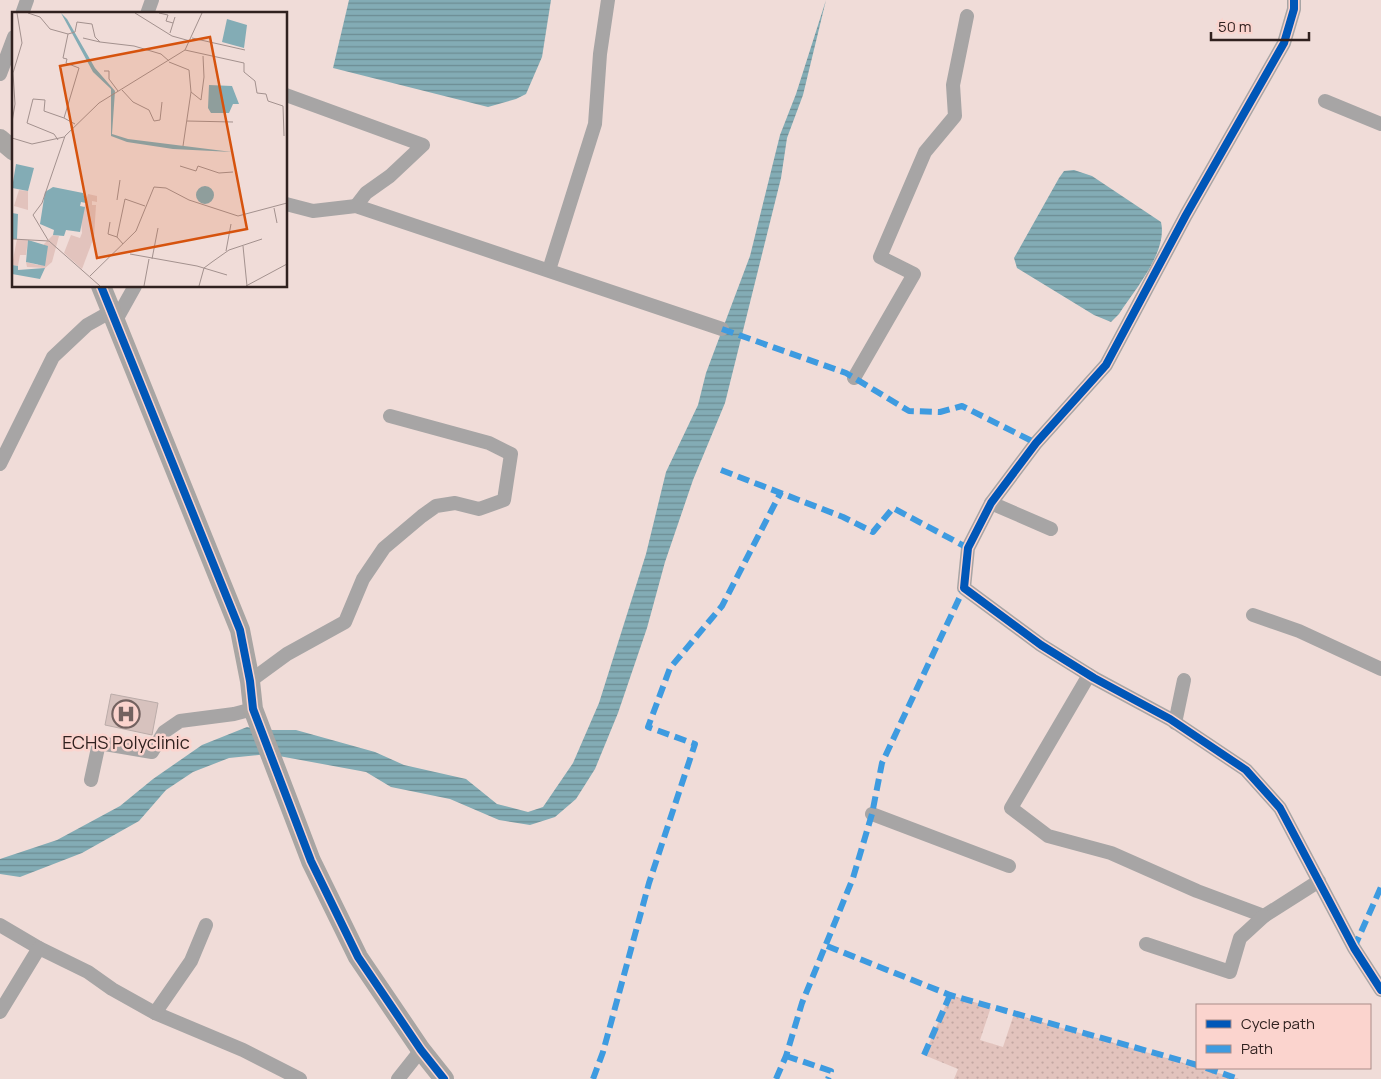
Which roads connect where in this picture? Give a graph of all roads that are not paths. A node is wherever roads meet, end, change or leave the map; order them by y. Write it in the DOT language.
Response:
graph roads {
  1 [pos="28,0"];
  2 [pos="152,0"];
  3 [pos="608,0"];
  4 [pos="1294,0"];
  5 [pos="23,12"];
  6 [pos="148,12"];
  7 [pos="967,16"];
  8 [pos="12,42"];
  9 [pos="0,74"];
  10 [pos="288,96"];
  11 [pos="1325,101"];
  12 [pos="1381,124"];
  13 [pos="288,205"];
  14 [pos="356,206"];
  15 [pos="549,270"];
  16 [pos="102,288"];
  17 [pos="135,288"];
  18 [pos="114,316"];
  19 [pos="722,329"];
  20 [pos="854,378"];
  21 [pos="390,416"];
  22 [pos="0,464"];
  23 [pos="991,503"];
  24 [pos="1051,529"];
  25 [pos="1253,615"];
  26 [pos="1381,669"];
  27 [pos="1089,675"];
  28 [pos="1184,680"];
  29 [pos="250,681"];
  30 [pos="252,709"];
  31 [pos="1175,723"];
  32 [pos="92,780"];
  33 [pos="872,814"];
  34 [pos="1009,866"];
  35 [pos="1319,881"];
  36 [pos="1264,916"];
  37 [pos="0,925"];
  38 [pos="206,925"];
  39 [pos="1146,944"];
  40 [pos="39,948"];
  41 [pos="1381,990"];
  42 [pos="0,1012"];
  43 [pos="155,1013"];
  44 [pos="421,1050"];
  45 [pos="300,1079"];
  46 [pos="398,1079"];
  47 [pos="444,1079"];
  1 -- 5 [label="street"];
  2 -- 6 [label="street"];
  3 -- 15 [label="street"];
  4 -- 23 [label="street"];
  7 -- 20 [label="street"];
  8 -- 9 [label="street"];
  10 -- 14 [label="street"];
  11 -- 12 [label="street"];
  13 -- 14 [label="street"];
  14 -- 15 [label="street"];
  15 -- 19 [label="street"];
  16 -- 18 [label="street"];
  17 -- 18 [label="street"];
  18 -- 22 [label="street"];
  18 -- 29 [label="street"];
  21 -- 29 [label="street"];
  23 -- 24 [label="street"];
  23 -- 27 [label="street"];
  25 -- 26 [label="street"];
  27 -- 31 [label="street"];
  27 -- 36 [label="street"];
  28 -- 31 [label="street"];
  29 -- 30 [label="street"];
  30 -- 32 [label="street"];
  30 -- 44 [label="street"];
  31 -- 35 [label="street"];
  33 -- 34 [label="street"];
  35 -- 36 [label="street"];
  35 -- 41 [label="street"];
  36 -- 39 [label="street"];
  37 -- 40 [label="street"];
  38 -- 43 [label="street"];
  40 -- 42 [label="street"];
  40 -- 43 [label="street"];
  43 -- 45 [label="street"];
  44 -- 46 [label="street"];
  44 -- 47 [label="street"];
}
